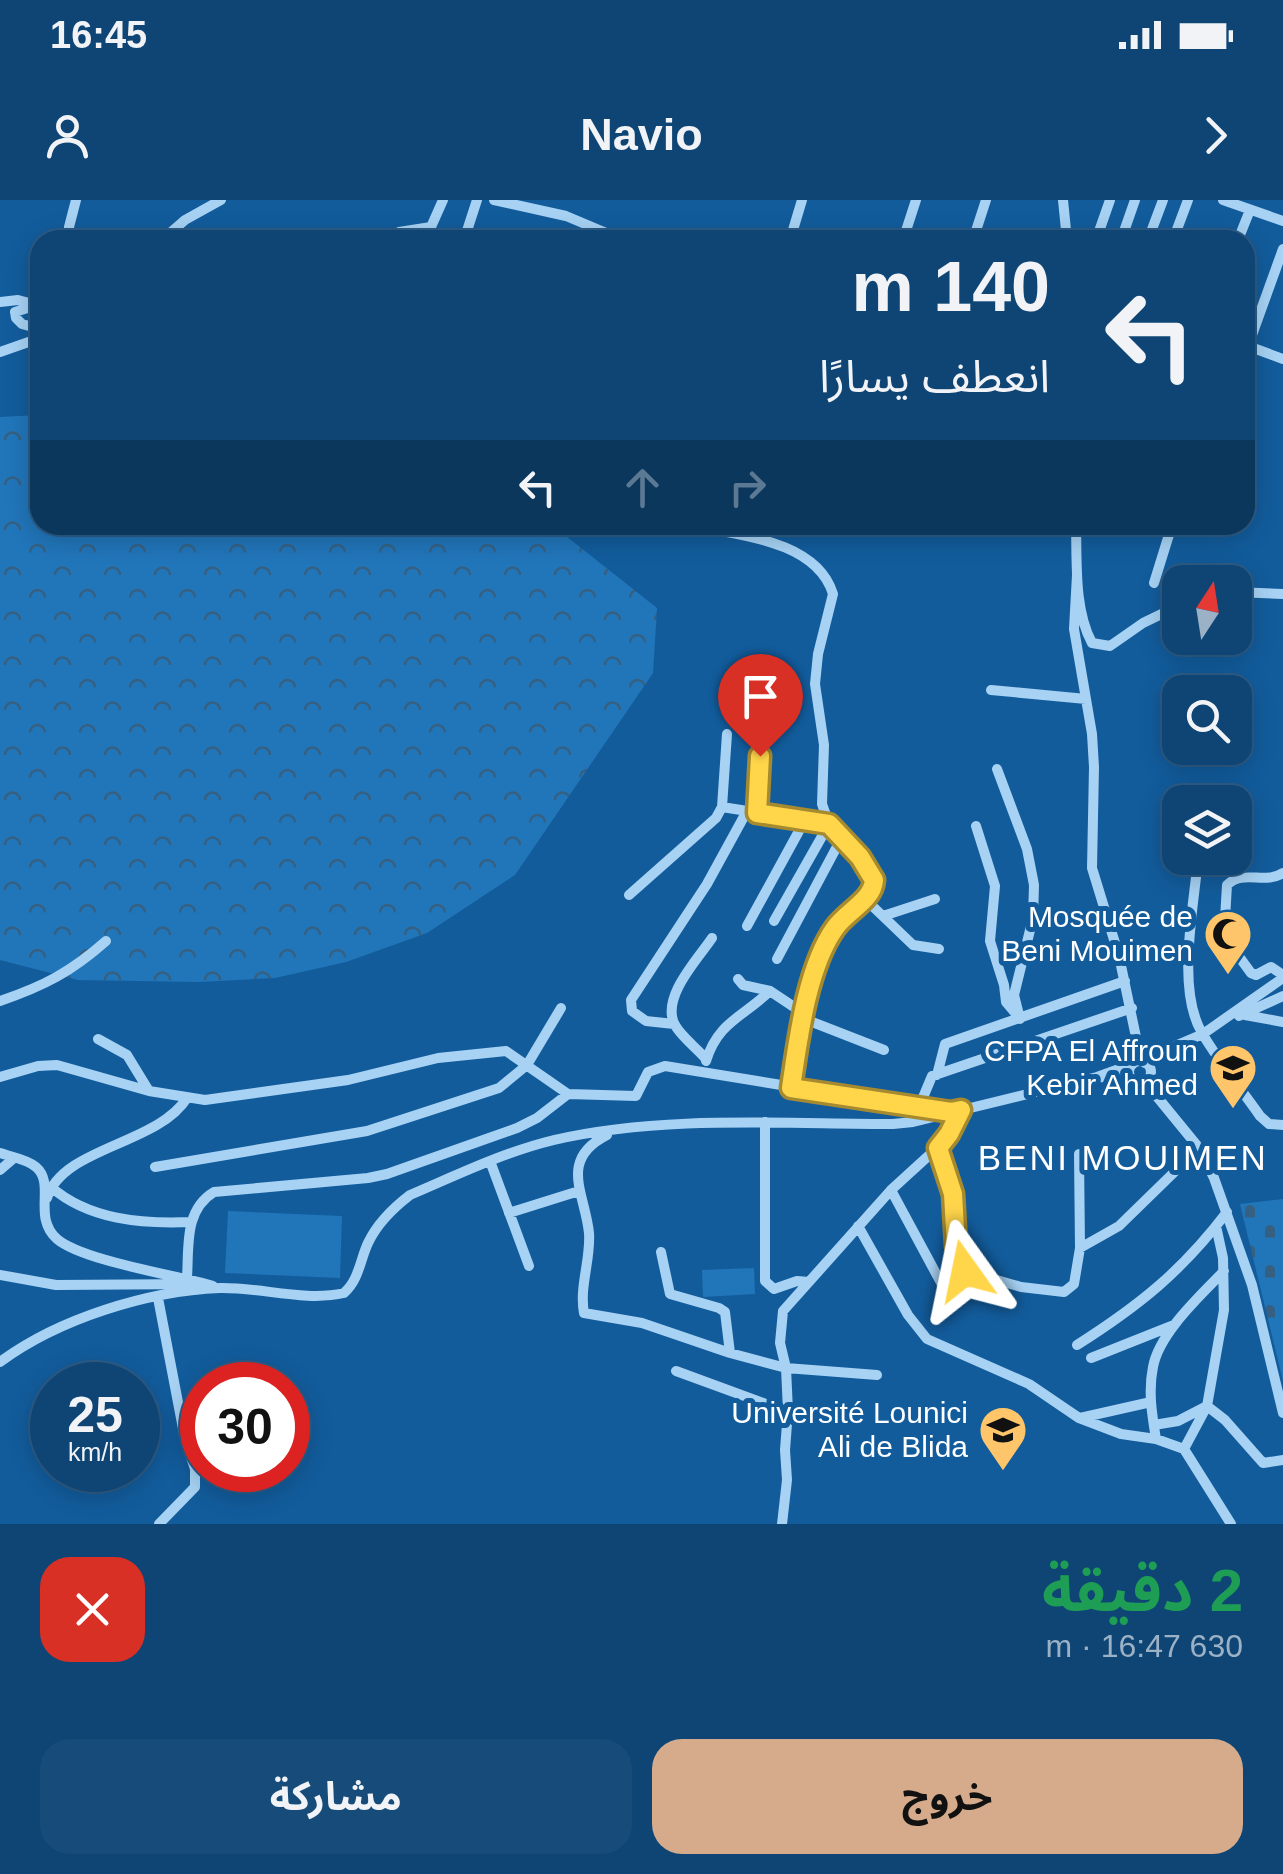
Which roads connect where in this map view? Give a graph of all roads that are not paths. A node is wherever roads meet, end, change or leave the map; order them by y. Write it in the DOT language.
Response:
graph roads {
  1 [pos="76,200"];
  2 [pos="221,200"];
  3 [pos="444,200"];
  4 [pos="476,200"];
  5 [pos="494,200"];
  6 [pos="802,200"];
  7 [pos="916,200"];
  8 [pos="985,200"];
  9 [pos="1063,200"];
  10 [pos="1110,200"];
  11 [pos="1135,200"];
  12 [pos="1162,200"];
  13 [pos="1188,200"];
  14 [pos="1223,200"];
  15 [pos="1250,210"];
  16 [pos="1283,221"];
  17 [pos="72,230"];
  18 [pos="174,230"];
  19 [pos="409,230"];
  20 [pos="467,230"];
  21 [pos="600,230"];
  22 [pos="793,230"];
  23 [pos="906,230"];
  24 [pos="975,230"];
  25 [pos="1066,230"];
  26 [pos="1100,230"];
  27 [pos="1124,230"];
  28 [pos="1152,230"];
  29 [pos="1177,230"];
  30 [pos="1242,230"];
  31 [pos="1283,249"];
  32 [pos="0,302"];
  33 [pos="30,303"];
  34 [pos="30,306"];
  35 [pos="1255,322"];
  36 [pos="30,326"];
  37 [pos="30,342"];
  38 [pos="1255,348"];
  39 [pos="0,352"];
  40 [pos="1283,359"];
  41 [pos="735,535"];
  42 [pos="1076,535"];
  43 [pos="1169,535"];
  44 [pos="1077,575"];
  45 [pos="1154,583"];
  46 [pos="1252,593"];
  47 [pos="1283,594"];
  48 [pos="1162,614"];
  49 [pos="991,690"];
  50 [pos="1086,699"];
  51 [pos="757,727"];
  52 [pos="726,734"];
  53 [pos="997,769"];
  54 [pos="722,808"];
  55 [pos="752,812"];
  56 [pos="806,820"];
  57 [pos="829,824"];
  58 [pos="976,826"];
  59 [pos="841,839"];
  60 [pos="1283,874"];
  61 [pos="1197,875"];
  62 [pos="629,895"];
  63 [pos="865,899"];
  64 [pos="934,899"];
  65 [pos="883,916"];
  66 [pos="774,920"];
  67 [pos="748,926"];
  68 [pos="712,938"];
  69 [pos="106,941"];
  70 [pos="939,949"];
  71 [pos="777,959"];
  72 [pos="1283,977"];
  73 [pos="738,979"];
  74 [pos="1126,981"];
  75 [pos="770,991"];
  76 [pos="1283,996"];
  77 [pos="0,1002"];
  78 [pos="561,1008"];
  79 [pos="1132,1008"];
  80 [pos="1242,1015"];
  81 [pos="802,1016"];
  82 [pos="1020,1019"];
  83 [pos="1283,1022"];
  84 [pos="674,1024"];
  85 [pos="1219,1024"];
  86 [pos="1203,1034"];
  87 [pos="98,1039"];
  88 [pos="884,1050"];
  89 [pos="706,1058"];
  90 [pos="526,1064"];
  91 [pos="1142,1064"];
  92 [pos="704,1072"];
  93 [pos="936,1075"];
  94 [pos="0,1077"];
  95 [pos="1097,1077"];
  96 [pos="1132,1080"];
  97 [pos="1145,1082"];
  98 [pos="791,1088"];
  99 [pos="150,1092"];
  100 [pos="568,1094"];
  101 [pos="187,1098"];
  102 [pos="919,1107"];
  103 [pos="956,1111"];
  104 [pos="765,1122"];
  105 [pos="1283,1125"];
  106 [pos="616,1130"];
  107 [pos="938,1148"];
  108 [pos="1198,1148"];
  109 [pos="0,1153"];
  110 [pos="1079,1154"];
  111 [pos="14,1158"];
  112 [pos="490,1161"];
  113 [pos="155,1167"];
  114 [pos="0,1170"];
  115 [pos="51,1187"];
  116 [pos="890,1190"];
  117 [pos="579,1191"];
  118 [pos="1227,1212"];
  119 [pos="509,1213"];
  120 [pos="43,1214"];
  121 [pos="190,1222"];
  122 [pos="858,1226"];
  123 [pos="1216,1226"];
  124 [pos="1080,1248"];
  125 [pos="660,1252"];
  126 [pos="529,1266"];
  127 [pos="1224,1271"];
  128 [pos="972,1274"];
  129 [pos="0,1276"];
  130 [pos="187,1278"];
  131 [pos="808,1282"];
  132 [pos="205,1284"];
  133 [pos="218,1288"];
  134 [pos="158,1298"];
  135 [pos="1175,1325"];
  136 [pos="1078,1345"];
  137 [pos="730,1353"];
  138 [pos="1091,1358"];
  139 [pos="0,1362"];
  140 [pos="786,1368"];
  141 [pos="676,1372"];
  142 [pos="877,1374"];
  143 [pos="1281,1396"];
  144 [pos="1150,1402"];
  145 [pos="1208,1406"];
  146 [pos="788,1412"];
  147 [pos="1283,1414"];
  148 [pos="1080,1418"];
  149 [pos="1154,1425"];
  150 [pos="1156,1439"];
  151 [pos="1184,1449"];
  152 [pos="1283,1460"];
  153 [pos="159,1524"];
  154 [pos="782,1524"];
  155 [pos="1231,1524"];
  1 -- 17 [label="street"];
  2 -- 18 [label="street"];
  3 -- 19 [label="street"];
  4 -- 20 [label="street"];
  5 -- 21 [label="street"];
  6 -- 22 [label="street"];
  7 -- 23 [label="street"];
  8 -- 24 [label="street"];
  9 -- 25 [label="street"];
  10 -- 26 [label="street"];
  11 -- 27 [label="street"];
  12 -- 28 [label="street"];
  13 -- 29 [label="street"];
  14 -- 15 [label="street"];
  15 -- 16 [label="street"];
  15 -- 30 [label="street"];
  31 -- 35 [label="street"];
  32 -- 33 [label="street"];
  34 -- 36 [label="street"];
  37 -- 39 [label="street"];
  38 -- 40 [label="street"];
  41 -- 57 [label="street"];
  42 -- 44 [label="street"];
  43 -- 45 [label="street"];
  44 -- 48 [label="street"];
  44 -- 50 [label="street"];
  46 -- 47 [label="street"];
  49 -- 50 [label="street"];
  50 -- 74 [label="street"];
  51 -- 55 [label="street"];
  52 -- 54 [label="street"];
  53 -- 82 [label="street"];
  54 -- 55 [label="street"];
  54 -- 62 [label="street"];
  55 -- 56 [label="street"];
  55 -- 84 [label="street"];
  56 -- 57 [label="street"];
  56 -- 67 [label="street"];
  57 -- 59 [label="street"];
  57 -- 66 [label="street"];
  58 -- 82 [label="street"];
  59 -- 63 [label="street"];
  59 -- 71 [label="street"];
  60 -- 72 [label="street"];
  61 -- 86 [label="street"];
  63 -- 65 [label="street"];
  63 -- 81 [label="street"];
  64 -- 65 [label="street"];
  65 -- 70 [label="street"];
  68 -- 84 [label="street"];
  69 -- 77 [label="street"];
  72 -- 85 [label="street"];
  73 -- 75 [label="street"];
  74 -- 79 [label="street"];
  74 -- 82 [label="street"];
  75 -- 81 [label="street"];
  75 -- 89 [label="street"];
  76 -- 80 [label="street"];
  78 -- 90 [label="street"];
  79 -- 91 [label="street"];
  79 -- 93 [label="street"];
  80 -- 83 [label="street"];
  80 -- 85 [label="street"];
  81 -- 88 [label="street"];
  81 -- 98 [label="street"];
  82 -- 93 [label="street"];
  84 -- 89 [label="street"];
  85 -- 86 [label="street"];
  86 -- 91 [label="street"];
  86 -- 105 [label="street"];
  87 -- 99 [label="street"];
  89 -- 92 [label="street"];
  90 -- 100 [label="street"];
  90 -- 101 [label="street"];
  90 -- 113 [label="street"];
  91 -- 95 [label="street"];
  91 -- 96 [label="street"];
  91 -- 97 [label="street"];
  92 -- 98 [label="street"];
  92 -- 100 [label="street"];
  93 -- 102 [label="street"];
  94 -- 99 [label="street"];
  95 -- 96 [label="street"];
  95 -- 103 [label="street"];
  96 -- 97 [label="street"];
  97 -- 108 [label="street"];
  98 -- 102 [label="street"];
  99 -- 101 [label="street"];
  100 -- 121 [label="street"];
  101 -- 115 [label="street"];
  102 -- 103 [label="street"];
  103 -- 104 [label="street"];
  103 -- 107 [label="street"];
  104 -- 106 [label="street"];
  104 -- 131 [label="street"];
  106 -- 112 [label="street"];
  106 -- 117 [label="street"];
  107 -- 116 [label="street"];
  107 -- 128 [label="street"];
  108 -- 118 [label="street"];
  108 -- 124 [label="street"];
  109 -- 111 [label="street"];
  110 -- 124 [label="street"];
  111 -- 114 [label="street"];
  111 -- 120 [label="street"];
  112 -- 119 [label="street"];
  112 -- 133 [label="street"];
  115 -- 120 [label="street"];
  115 -- 121 [label="street"];
  116 -- 122 [label="street"];
  116 -- 128 [label="street"];
  117 -- 119 [label="street"];
  117 -- 137 [label="street"];
  118 -- 123 [label="street"];
  118 -- 143 [label="street"];
  119 -- 126 [label="street"];
  120 -- 130 [label="street"];
  121 -- 130 [label="street"];
  122 -- 131 [label="street"];
  122 -- 148 [label="street"];
  123 -- 127 [label="street"];
  123 -- 136 [label="street"];
  124 -- 128 [label="street"];
  125 -- 137 [label="street"];
  127 -- 135 [label="street"];
  127 -- 145 [label="street"];
  129 -- 132 [label="street"];
  130 -- 132 [label="street"];
  131 -- 140 [label="street"];
  132 -- 133 [label="street"];
  133 -- 134 [label="street"];
  134 -- 139 [label="street"];
  134 -- 153 [label="street"];
  135 -- 138 [label="street"];
  135 -- 144 [label="street"];
  137 -- 140 [label="street"];
  140 -- 142 [label="street"];
  140 -- 146 [label="street"];
  141 -- 146 [label="street"];
  143 -- 147 [label="street"];
  144 -- 148 [label="street"];
  144 -- 149 [label="street"];
  145 -- 149 [label="street"];
  145 -- 151 [label="street"];
  145 -- 152 [label="street"];
  146 -- 154 [label="street"];
  148 -- 150 [label="street"];
  149 -- 150 [label="street"];
  150 -- 151 [label="street"];
  151 -- 155 [label="street"];
}
